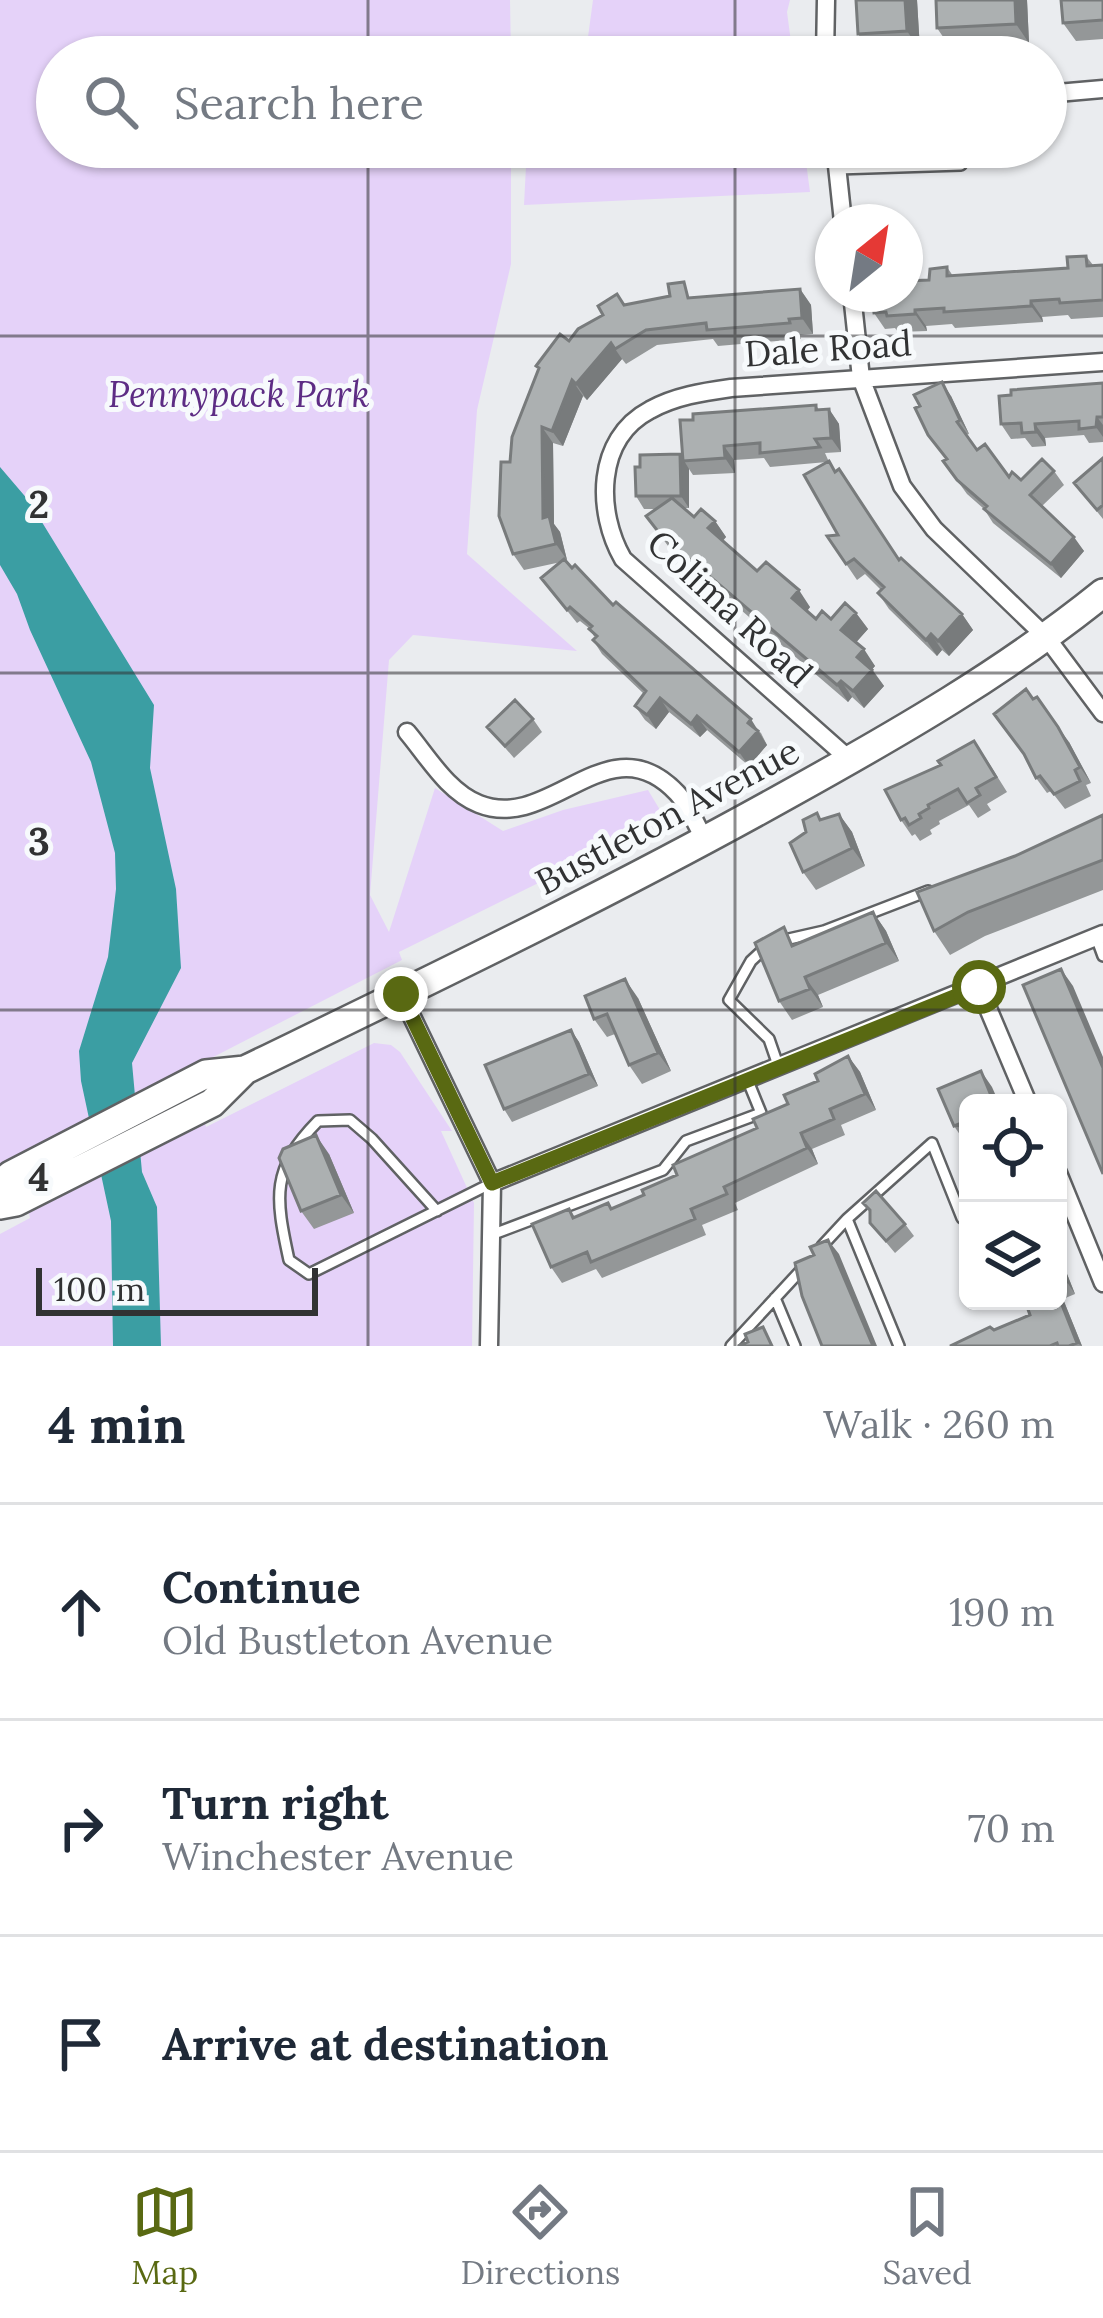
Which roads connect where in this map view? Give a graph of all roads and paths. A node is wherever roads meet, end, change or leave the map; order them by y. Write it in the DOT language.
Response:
graph roads {
  1 [pos="826,0"];
  2 [pos="825,36"];
  3 [pos="1103,89"];
  4 [pos="1067,92"];
  5 [pos="868,168"];
  6 [pos="837,169"];
  7 [pos="841,204"];
  8 [pos="854,312"];
  9 [pos="1103,362"];
  10 [pos="861,378"];
  11 [pos="603,482"];
  12 [pos="1103,593"];
  13 [pos="1047,638"];
  14 [pos="1103,713"];
  15 [pos="407,732"];
  16 [pos="850,760"];
  17 [pos="705,842"];
  18 [pos="931,890"];
  19 [pos="1099,936"];
  20 [pos="1103,956"];
  21 [pos="979,987"];
  22 [pos="401,994"];
  23 [pos="779,1068"];
  24 [pos="245,1070"];
  25 [pos="748,1081"];
  26 [pos="1024,1094"];
  27 [pos="492,1183"];
  28 [pos="7,1192"];
  29 [pos="1067,1195"];
  30 [pos="436,1210"];
  31 [pos="959,1211"];
  32 [pos="847,1219"];
  33 [pos="491,1235"];
  34 [pos="1103,1281"];
  35 [pos="775,1298"];
  36 [pos="489,1346"];
  37 [pos="731,1346"];
  38 [pos="795,1346"];
  39 [pos="899,1346"];
  1 -- 2 [label="street"];
  3 -- 4 [label="street"];
  5 -- 6 [label="lane"];
  6 -- 7 [label="street"];
  8 -- 10 [label="street"];
  9 -- 10 [label="street, Dale Road"];
  10 -- 11 [label="street, Dale Road"];
  10 -- 13 [label="street"];
  11 -- 16 [label="street, Colima Road"];
  12 -- 13 [label="main road, Bustleton Avenue"];
  13 -- 14 [label="street"];
  13 -- 16 [label="main road, Bustleton Avenue"];
  15 -- 17 [label="street"];
  16 -- 17 [label="main road, Bustleton Avenue"];
  17 -- 22 [label="main road, Bustleton Avenue"];
  18 -- 23 [label="lane"];
  19 -- 20 [label="lane"];
  19 -- 21 [label="street"];
  21 -- 23 [label="street"];
  21 -- 26 [label="street"];
  22 -- 24 [label="main road, Bustleton Avenue"];
  22 -- 27 [label="street"];
  23 -- 25 [label="street"];
  24 -- 28 [label="main road, Bustleton Avenue"];
  24 -- 28 [label="main road, Bustleton Avenue"];
  25 -- 27 [label="street"];
  25 -- 33 [label="lane"];
  27 -- 30 [label="lane"];
  27 -- 33 [label="street"];
  29 -- 34 [label="street"];
  30 -- 30 [label="lane"];
  31 -- 32 [label="lane"];
  32 -- 35 [label="lane"];
  32 -- 39 [label="lane"];
  33 -- 36 [label="street"];
  35 -- 37 [label="lane"];
  35 -- 38 [label="lane"];
}
